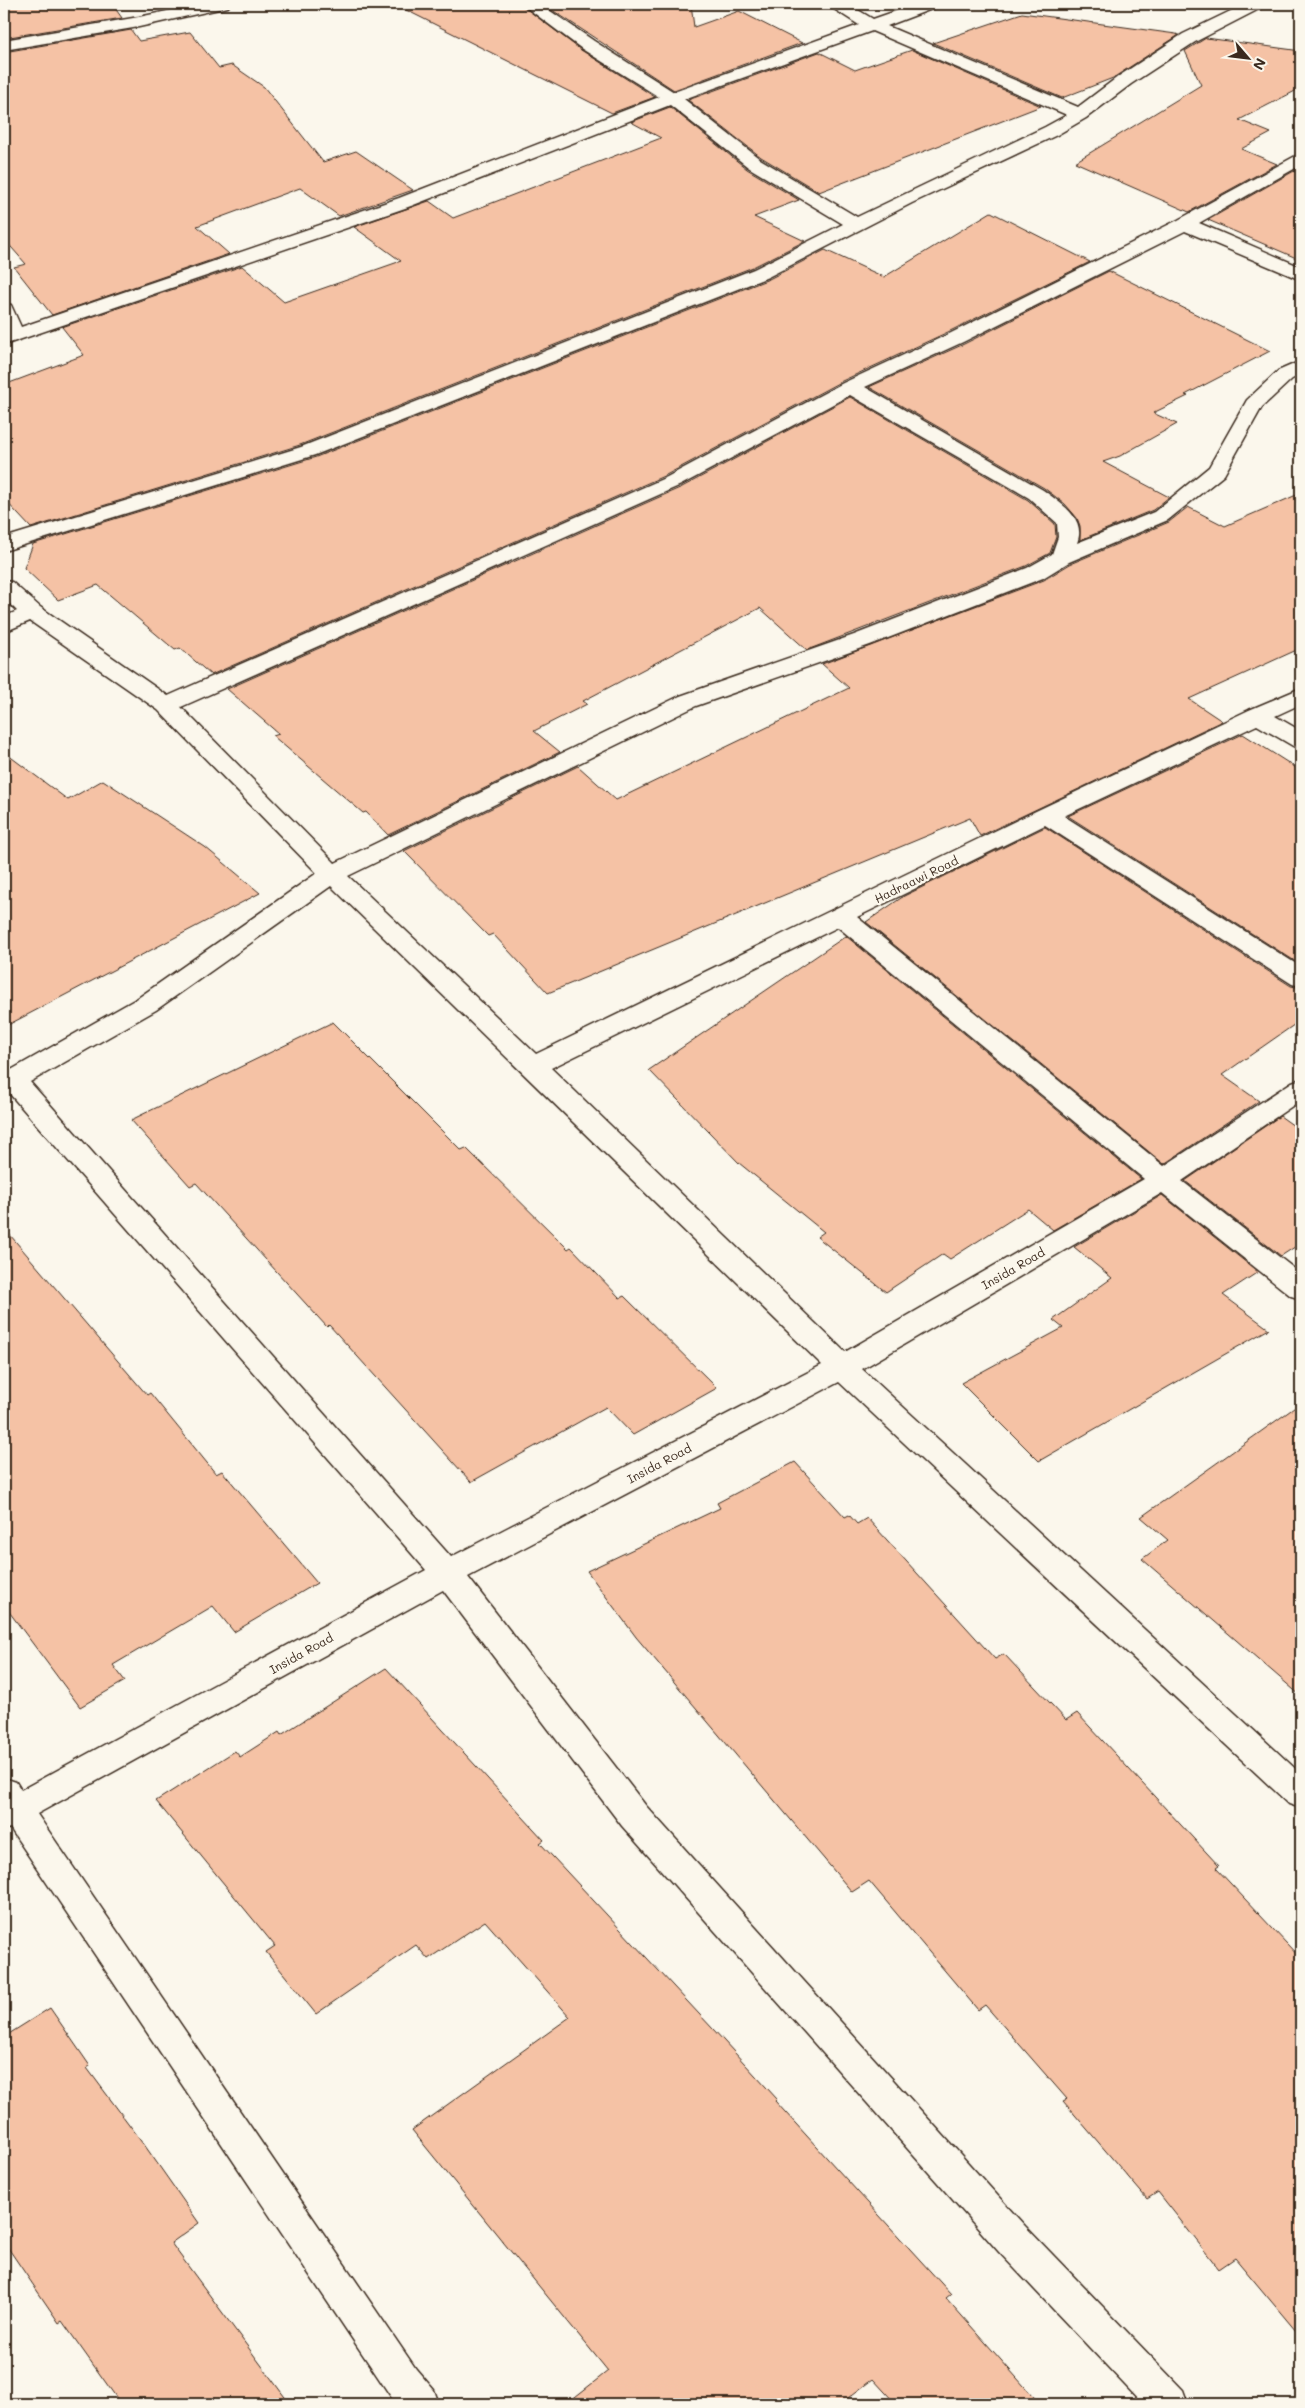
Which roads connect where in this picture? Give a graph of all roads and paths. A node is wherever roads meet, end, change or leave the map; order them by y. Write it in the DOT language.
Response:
graph roads {
  1 [pos="222,4"];
  2 [pos="530,4"];
  3 [pos="837,4"];
  4 [pos="930,4"];
  5 [pos="1257,4"];
  6 [pos="871,25"];
  7 [pos="4,45"];
  8 [pos="672,98"];
  9 [pos="1080,114"];
  10 [pos="1301,158"];
  11 [pos="856,224"];
  12 [pos="1185,224"];
  13 [pos="1301,274"];
  14 [pos="4,309"];
  15 [pos="9,337"];
  16 [pos="1301,367"];
  17 [pos="850,387"];
  18 [pos="4,545"];
  19 [pos="1061,557"];
  20 [pos="4,587"];
  21 [pos="32,612"];
  22 [pos="4,625"];
  23 [pos="1301,694"];
  24 [pos="166,705"];
  25 [pos="1257,715"];
  26 [pos="1301,741"];
  27 [pos="1046,815"];
  28 [pos="332,874"];
  29 [pos="840,916"];
  30 [pos="1301,978"];
  31 [pos="533,1066"];
  32 [pos="8,1082"];
  33 [pos="1301,1088"];
  34 [pos="1163,1180"];
  35 [pos="1301,1289"];
  36 [pos="842,1367"];
  37 [pos="447,1573"];
  38 [pos="1301,1794"];
  39 [pos="8,1806"];
  40 [pos="420,2404"];
  41 [pos="1168,2404"];
  1 -- 7 [label="street"];
  2 -- 8 [label="street"];
  3 -- 6 [label="street"];
  4 -- 6 [label="street"];
  5 -- 9 [label="street"];
  6 -- 8 [label="street"];
  6 -- 9 [label="street"];
  8 -- 11 [label="street"];
  8 -- 15 [label="street"];
  9 -- 11 [label="street"];
  10 -- 12 [label="street"];
  11 -- 18 [label="street"];
  12 -- 13 [label="street"];
  12 -- 17 [label="street"];
  14 -- 15 [label="street"];
  16 -- 19 [label="street"];
  17 -- 19 [label="street"];
  17 -- 24 [label="street"];
  19 -- 28 [label="street"];
  20 -- 21 [label="street"];
  21 -- 22 [label="street"];
  21 -- 24 [label="street"];
  23 -- 25 [label="street, Hadraawi Road"];
  24 -- 28 [label="street"];
  25 -- 26 [label="street"];
  25 -- 27 [label="street, Hadraawi Road"];
  27 -- 29 [label="street, Hadraawi Road"];
  27 -- 30 [label="street"];
  28 -- 31 [label="street"];
  28 -- 32 [label="street"];
  29 -- 31 [label="street, Hadraawi Road"];
  29 -- 34 [label="street"];
  31 -- 36 [label="street"];
  32 -- 37 [label="street"];
  33 -- 34 [label="street, Insida Road"];
  34 -- 35 [label="street"];
  34 -- 36 [label="street, Insida Road"];
  36 -- 37 [label="street, Insida Road"];
  36 -- 38 [label="street"];
  37 -- 39 [label="street, Insida Road"];
  37 -- 41 [label="street"];
  39 -- 40 [label="street"];
}
